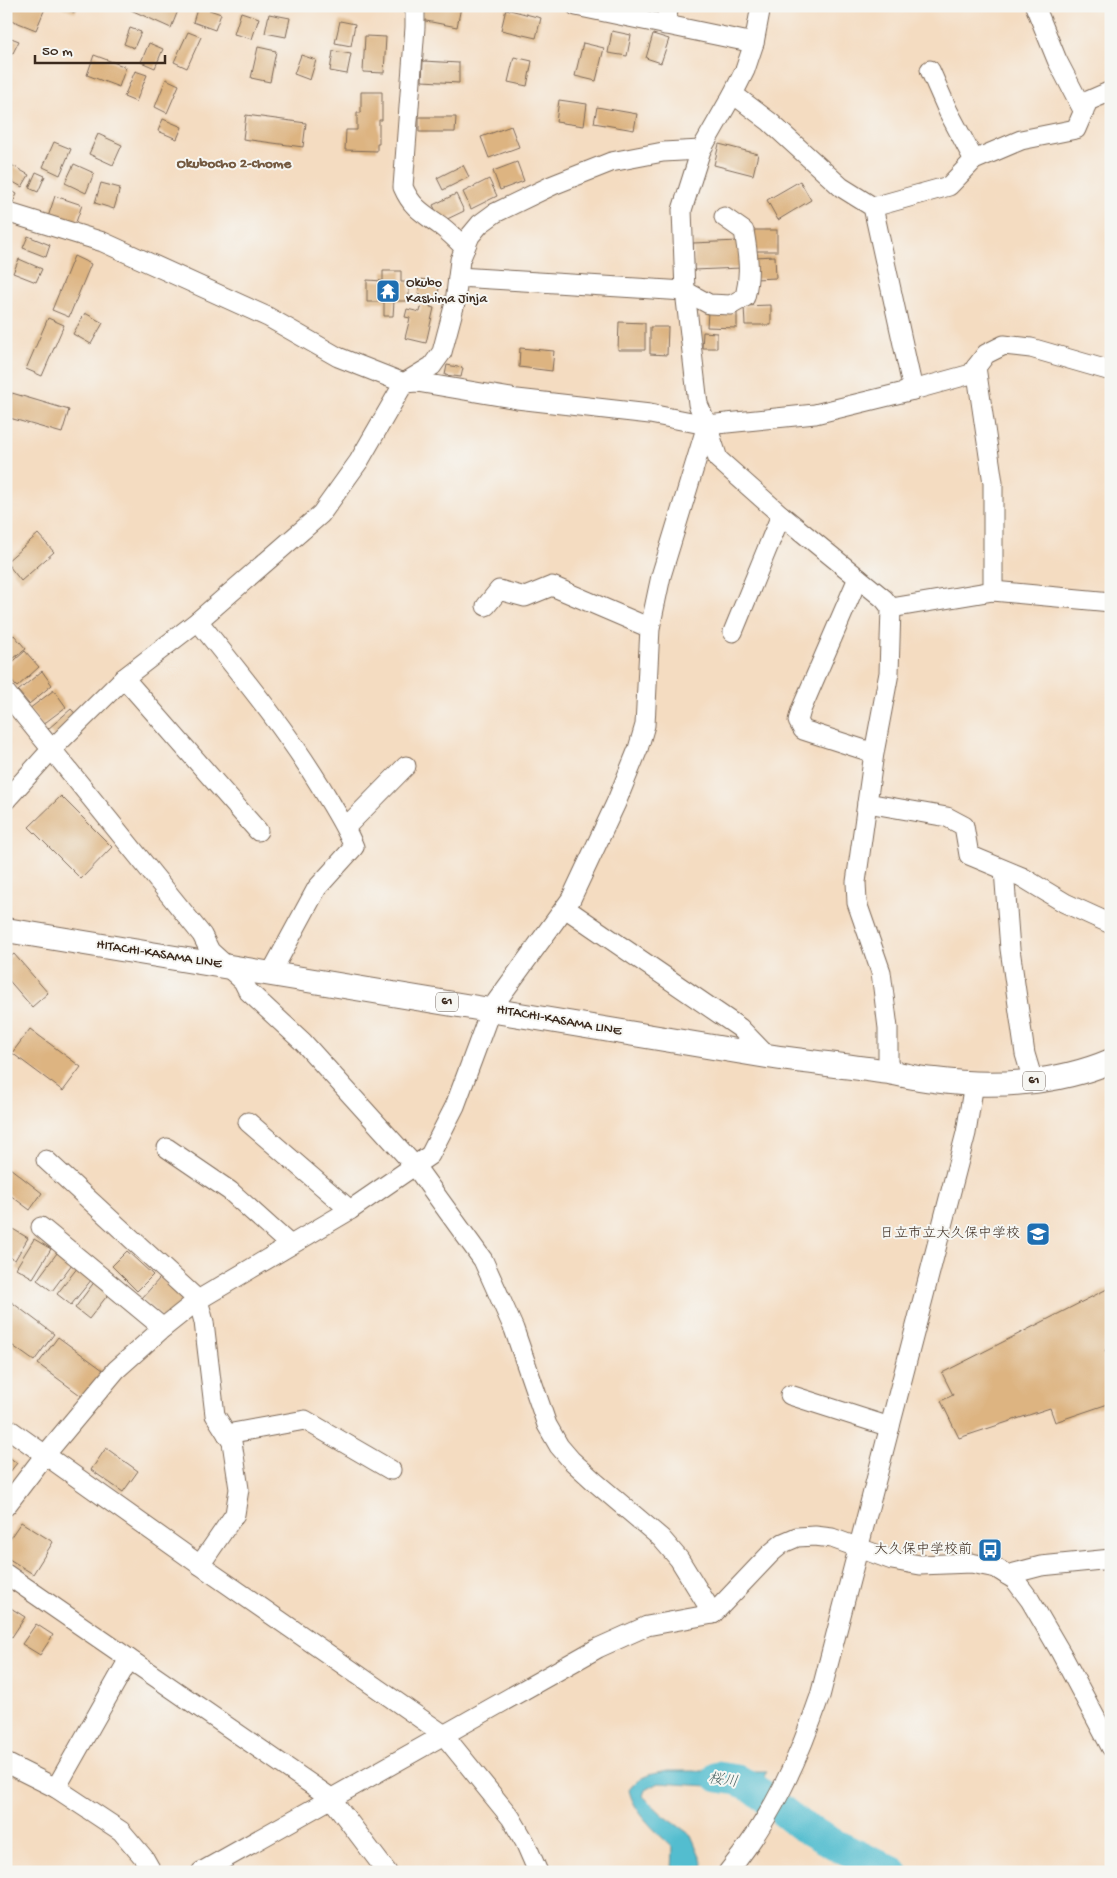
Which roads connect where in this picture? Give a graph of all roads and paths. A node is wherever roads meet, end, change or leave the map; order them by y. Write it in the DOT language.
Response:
graph roads {
  1 [pos="415,6"];
  2 [pos="576,6"];
  3 [pos="668,6"];
  4 [pos="761,6"];
  5 [pos="1035,6"];
  6 [pos="665,25"];
  7 [pos="754,43"];
  8 [pos="930,70"];
  9 [pos="1111,91"];
  10 [pos="733,94"];
  11 [pos="1084,112"];
  12 [pos="700,150"];
  13 [pos="974,160"];
  14 [pos="873,208"];
  15 [pos="6,212"];
  16 [pos="724,217"];
  17 [pos="465,248"];
  18 [pos="458,277"];
  19 [pos="483,279"];
  20 [pos="685,291"];
  21 [pos="455,303"];
  22 [pos="976,367"];
  23 [pos="1111,371"];
  24 [pos="404,383"];
  25 [pos="913,390"];
  26 [pos="708,425"];
  27 [pos="781,515"];
  28 [pos="858,578"];
  29 [pos="993,591"];
  30 [pos="1111,602"];
  31 [pos="486,606"];
  32 [pos="891,608"];
  33 [pos="198,621"];
  34 [pos="650,628"];
  35 [pos="733,632"];
  36 [pos="124,678"];
  37 [pos="6,693"];
  38 [pos="51,750"];
  39 [pos="874,753"];
  40 [pos="406,766"];
  41 [pos="6,800"];
  42 [pos="867,802"];
  43 [pos="346,827"];
  44 [pos="258,831"];
  45 [pos="1004,870"];
  46 [pos="565,908"];
  47 [pos="1111,924"];
  48 [pos="6,930"];
  49 [pos="224,966"];
  50 [pos="271,974"];
  51 [pos="491,1009"];
  52 [pos="767,1056"];
  53 [pos="1111,1061"];
  54 [pos="888,1072"];
  55 [pos="1033,1081"];
  56 [pos="974,1083"];
  57 [pos="248,1122"];
  58 [pos="167,1148"];
  59 [pos="46,1160"];
  60 [pos="415,1166"];
  61 [pos="350,1210"];
  62 [pos="41,1227"];
  63 [pos="290,1245"];
  64 [pos="198,1300"];
  65 [pos="163,1328"];
  66 [pos="790,1395"];
  67 [pos="6,1427"];
  68 [pos="890,1427"];
  69 [pos="227,1434"];
  70 [pos="45,1455"];
  71 [pos="391,1470"];
  72 [pos="6,1506"];
  73 [pos="859,1548"];
  74 [pos="1111,1559"];
  75 [pos="200,1565"];
  76 [pos="6,1574"];
  77 [pos="1007,1575"];
  78 [pos="713,1614"];
  79 [pos="129,1659"];
  80 [pos="443,1734"];
  81 [pos="1111,1747"];
  82 [pos="7,1766"];
  83 [pos="56,1788"];
  84 [pos="331,1798"];
  85 [pos="152,1872"];
  86 [pos="201,1872"];
  87 [pos="387,1872"];
  88 [pos="538,1872"];
  89 [pos="728,1872"];
  1 -- 17 [label="street"];
  2 -- 6 [label="street"];
  3 -- 6 [label="street"];
  4 -- 7 [label="street"];
  5 -- 11 [label="street"];
  6 -- 7 [label="street"];
  7 -- 10 [label="street"];
  8 -- 13 [label="street"];
  9 -- 11 [label="street"];
  10 -- 12 [label="street"];
  10 -- 14 [label="street"];
  11 -- 13 [label="street"];
  12 -- 17 [label="street"];
  12 -- 20 [label="street"];
  13 -- 14 [label="street"];
  14 -- 25 [label="street"];
  15 -- 24 [label="street"];
  16 -- 20 [label="street"];
  17 -- 18 [label="street"];
  18 -- 19 [label="street"];
  18 -- 21 [label="street"];
  19 -- 20 [label="street"];
  19 -- 21 [label="street"];
  20 -- 26 [label="street"];
  21 -- 24 [label="street"];
  22 -- 23 [label="street"];
  22 -- 25 [label="street"];
  22 -- 29 [label="street"];
  24 -- 26 [label="street"];
  24 -- 33 [label="street"];
  25 -- 26 [label="street"];
  26 -- 27 [label="street"];
  26 -- 34 [label="street"];
  27 -- 28 [label="street"];
  27 -- 35 [label="street"];
  28 -- 32 [label="street"];
  28 -- 39 [label="street"];
  29 -- 30 [label="street"];
  29 -- 32 [label="street"];
  31 -- 34 [label="street"];
  32 -- 39 [label="street"];
  33 -- 36 [label="street"];
  33 -- 43 [label="street"];
  34 -- 46 [label="street"];
  36 -- 38 [label="street"];
  36 -- 44 [label="street"];
  37 -- 38 [label="street"];
  38 -- 41 [label="street"];
  38 -- 49 [label="street"];
  39 -- 42 [label="street"];
  40 -- 43 [label="street"];
  42 -- 45 [label="street"];
  42 -- 54 [label="street"];
  43 -- 50 [label="street"];
  45 -- 47 [label="street"];
  45 -- 55 [label="street"];
  46 -- 51 [label="street"];
  46 -- 52 [label="street"];
  48 -- 49 [label="main road, HITACHI-KASAMA LINE / 61"];
  49 -- 50 [label="main road, HITACHI-KASAMA LINE / 61"];
  49 -- 60 [label="street"];
  50 -- 51 [label="main road, HITACHI-KASAMA LINE / 61"];
  51 -- 52 [label="main road, HITACHI-KASAMA LINE / 61"];
  51 -- 60 [label="street"];
  52 -- 54 [label="main road, HITACHI-KASAMA LINE / 61"];
  53 -- 55 [label="main road, HITACHI-KASAMA LINE / 61"];
  54 -- 56 [label="main road, HITACHI-KASAMA LINE / 61"];
  55 -- 56 [label="main road, HITACHI-KASAMA LINE / 61"];
  56 -- 68 [label="street"];
  57 -- 61 [label="street"];
  58 -- 63 [label="street"];
  59 -- 64 [label="street"];
  60 -- 61 [label="street"];
  60 -- 78 [label="street"];
  61 -- 63 [label="street"];
  62 -- 65 [label="street"];
  63 -- 64 [label="street"];
  64 -- 65 [label="street"];
  64 -- 69 [label="street"];
  65 -- 70 [label="street"];
  66 -- 68 [label="street"];
  67 -- 70 [label="street"];
  68 -- 73 [label="street"];
  69 -- 71 [label="street"];
  69 -- 75 [label="street"];
  70 -- 72 [label="street"];
  70 -- 75 [label="street"];
  73 -- 77 [label="street"];
  73 -- 78 [label="street"];
  73 -- 89 [label="street"];
  74 -- 77 [label="street"];
  75 -- 80 [label="street"];
  76 -- 79 [label="street"];
  77 -- 81 [label="street"];
  78 -- 80 [label="street"];
  79 -- 83 [label="street"];
  79 -- 84 [label="street"];
  80 -- 84 [label="street"];
  80 -- 88 [label="street"];
  82 -- 83 [label="street"];
  83 -- 85 [label="street"];
  84 -- 86 [label="street"];
  84 -- 87 [label="street"];
}
